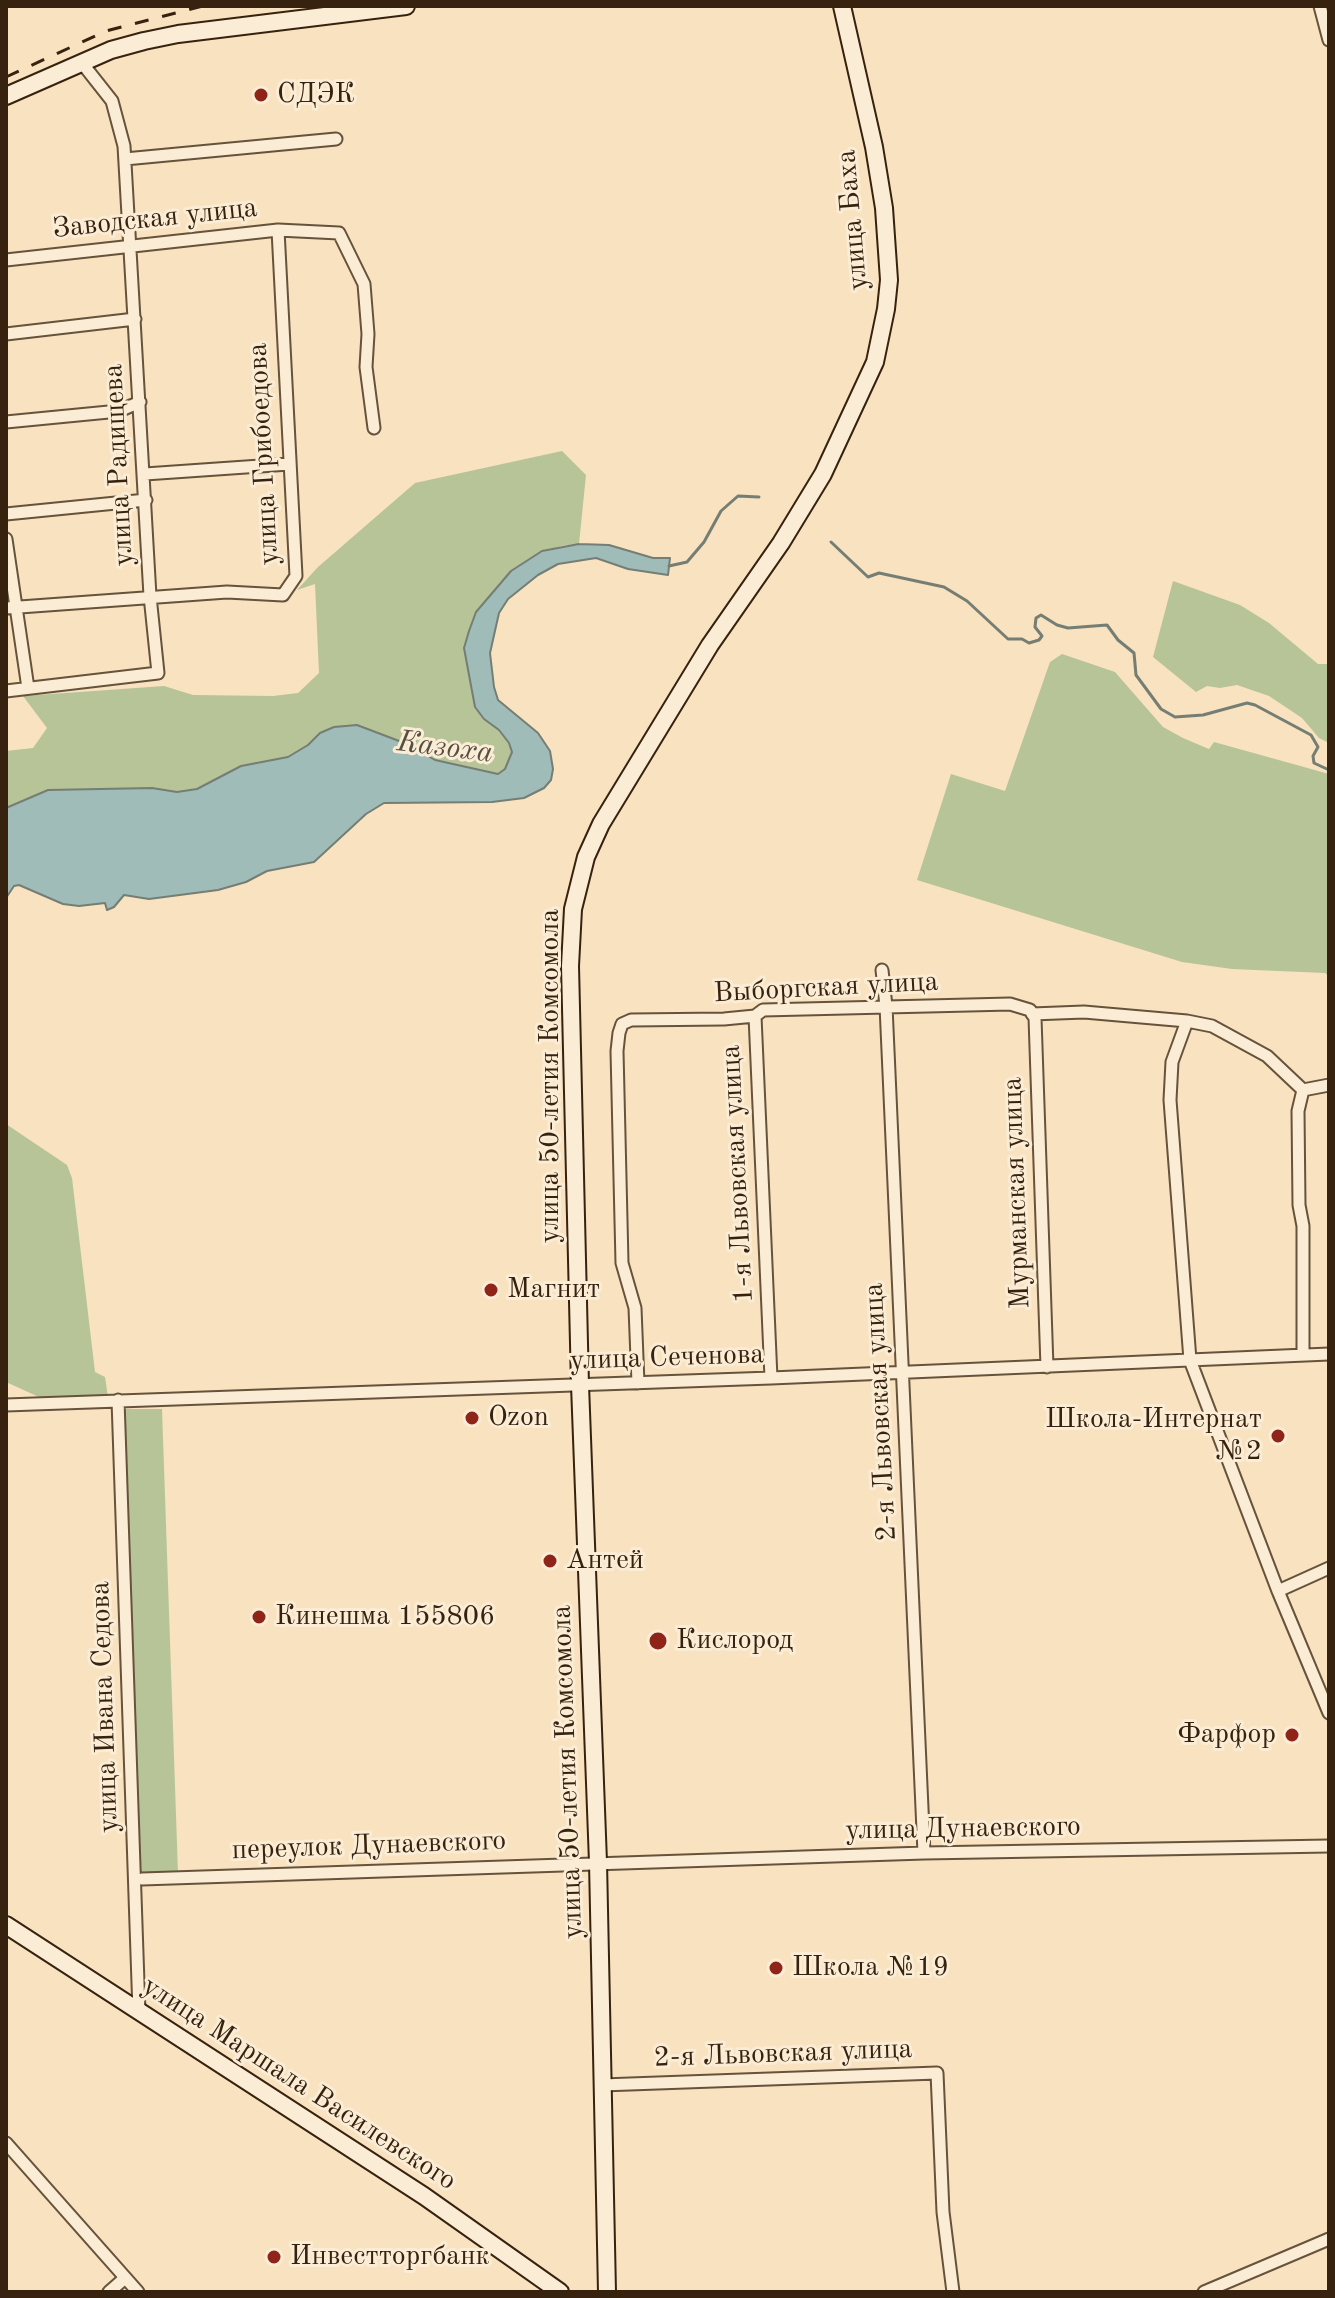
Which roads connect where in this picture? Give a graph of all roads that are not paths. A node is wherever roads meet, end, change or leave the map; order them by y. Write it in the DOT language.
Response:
graph roads {
  1 [pos="406,6"];
  2 [pos="842,6"];
  3 [pos="1320,6"];
  4 [pos="1329,39"];
  5 [pos="82,63"];
  6 [pos="6,96"];
  7 [pos="336,139"];
  8 [pos="125,159"];
  9 [pos="278,230"];
  10 [pos="131,251"];
  11 [pos="6,260"];
  12 [pos="280,308"];
  13 [pos="135,319"];
  14 [pos="6,334"];
  15 [pos="140,402"];
  16 [pos="6,422"];
  17 [pos="374,428"];
  18 [pos="289,464"];
  19 [pos="145,474"];
  20 [pos="146,500"];
  21 [pos="6,514"];
  22 [pos="6,539"];
  23 [pos="150,596"];
  24 [pos="11,608"];
  25 [pos="28,688"];
  26 [pos="6,691"];
  27 [pos="601,824"];
  28 [pos="882,970"];
  29 [pos="886,1006"];
  30 [pos="755,1016"];
  31 [pos="1034,1016"];
  32 [pos="1187,1021"];
  33 [pos="1329,1085"];
  34 [pos="1303,1090"];
  35 [pos="1329,1354"];
  36 [pos="1303,1355"];
  37 [pos="1190,1360"];
  38 [pos="1047,1367"];
  39 [pos="904,1373"];
  40 [pos="771,1378"];
  41 [pos="638,1383"];
  42 [pos="580,1385"];
  43 [pos="118,1400"];
  44 [pos="6,1405"];
  45 [pos="1329,1568"];
  46 [pos="1278,1591"];
  47 [pos="1329,1713"];
  48 [pos="1329,1846"];
  49 [pos="924,1853"];
  50 [pos="598,1862"];
  51 [pos="142,1879"];
  52 [pos="6,1925"];
  53 [pos="139,2012"];
  54 [pos="602,2085"];
  55 [pos="6,2143"];
  56 [pos="1329,2239"];
  57 [pos="125,2278"];
  58 [pos="109,2292"];
  59 [pos="138,2292"];
  60 [pos="560,2292"];
  61 [pos="607,2292"];
  62 [pos="953,2292"];
  63 [pos="1204,2292"];
  1 -- 5 [label="main road"];
  2 -- 27 [label="main road, улица Баха"];
  3 -- 4 [label="street"];
  5 -- 6 [label="main road"];
  5 -- 8 [label="street, улица Радищева"];
  7 -- 8 [label="street"];
  8 -- 10 [label="street, улица Радищева"];
  9 -- 10 [label="street, Заводская улица"];
  9 -- 12 [label="street, Заводская улица"];
  9 -- 17 [label="street"];
  10 -- 11 [label="street, Заводская улица"];
  10 -- 13 [label="street, улица Радищева"];
  12 -- 18 [label="street, улица Грибоедова"];
  13 -- 14 [label="street"];
  13 -- 15 [label="street, улица Радищева"];
  15 -- 16 [label="street"];
  15 -- 19 [label="street, улица Радищева"];
  18 -- 19 [label="street"];
  18 -- 23 [label="street, улица Грибоедова"];
  19 -- 20 [label="street, улица Радищева"];
  20 -- 21 [label="street"];
  20 -- 23 [label="street, улица Радищева"];
  22 -- 24 [label="street"];
  23 -- 24 [label="street"];
  23 -- 25 [label="street, улица Радищева"];
  24 -- 25 [label="street"];
  25 -- 26 [label="street"];
  27 -- 42 [label="main road, улица 50-летия Комсомола"];
  28 -- 29 [label="street, 2-я Львовская улица"];
  29 -- 30 [label="street, Выборгская улица"];
  29 -- 31 [label="street, Выборгская улица"];
  29 -- 39 [label="street, 2-я Львовская улица"];
  30 -- 40 [label="street, 1-я Львовская улица"];
  30 -- 41 [label="street, Выборгская улица"];
  31 -- 32 [label="street, Выборгская улица"];
  31 -- 38 [label="street, Мурманская улица"];
  32 -- 34 [label="street, Выборгская улица"];
  32 -- 37 [label="street"];
  33 -- 34 [label="street"];
  34 -- 36 [label="street"];
  35 -- 36 [label="street, улица Сеченова"];
  36 -- 37 [label="street, улица Сеченова"];
  37 -- 38 [label="street, улица Сеченова"];
  37 -- 46 [label="street"];
  38 -- 39 [label="street, улица Сеченова"];
  39 -- 40 [label="street, улица Сеченова"];
  39 -- 49 [label="street, 2-я Львовская улица"];
  40 -- 41 [label="street, улица Сеченова"];
  41 -- 42 [label="street, улица Сеченова"];
  42 -- 43 [label="street, улица Сеченова"];
  42 -- 50 [label="main road, улица 50-летия Комсомола"];
  43 -- 44 [label="street, улица Сеченова"];
  43 -- 53 [label="street, улица Ивана Седова"];
  45 -- 46 [label="street"];
  46 -- 47 [label="street"];
  48 -- 49 [label="street, улица Дунаевского"];
  49 -- 50 [label="street, улица Дунаевского"];
  50 -- 51 [label="street, переулок Дунаевского"];
  50 -- 54 [label="main road, улица 50-летия Комсомола"];
  52 -- 53 [label="main road, улица Маршала Василевского"];
  53 -- 60 [label="main road, улица Маршала Василевского"];
  54 -- 61 [label="main road, улица 50-летия Комсомола"];
  54 -- 62 [label="street, 2-я Львовская улица"];
  55 -- 57 [label="street"];
  56 -- 63 [label="street"];
  57 -- 58 [label="street"];
  57 -- 59 [label="street"];
}
